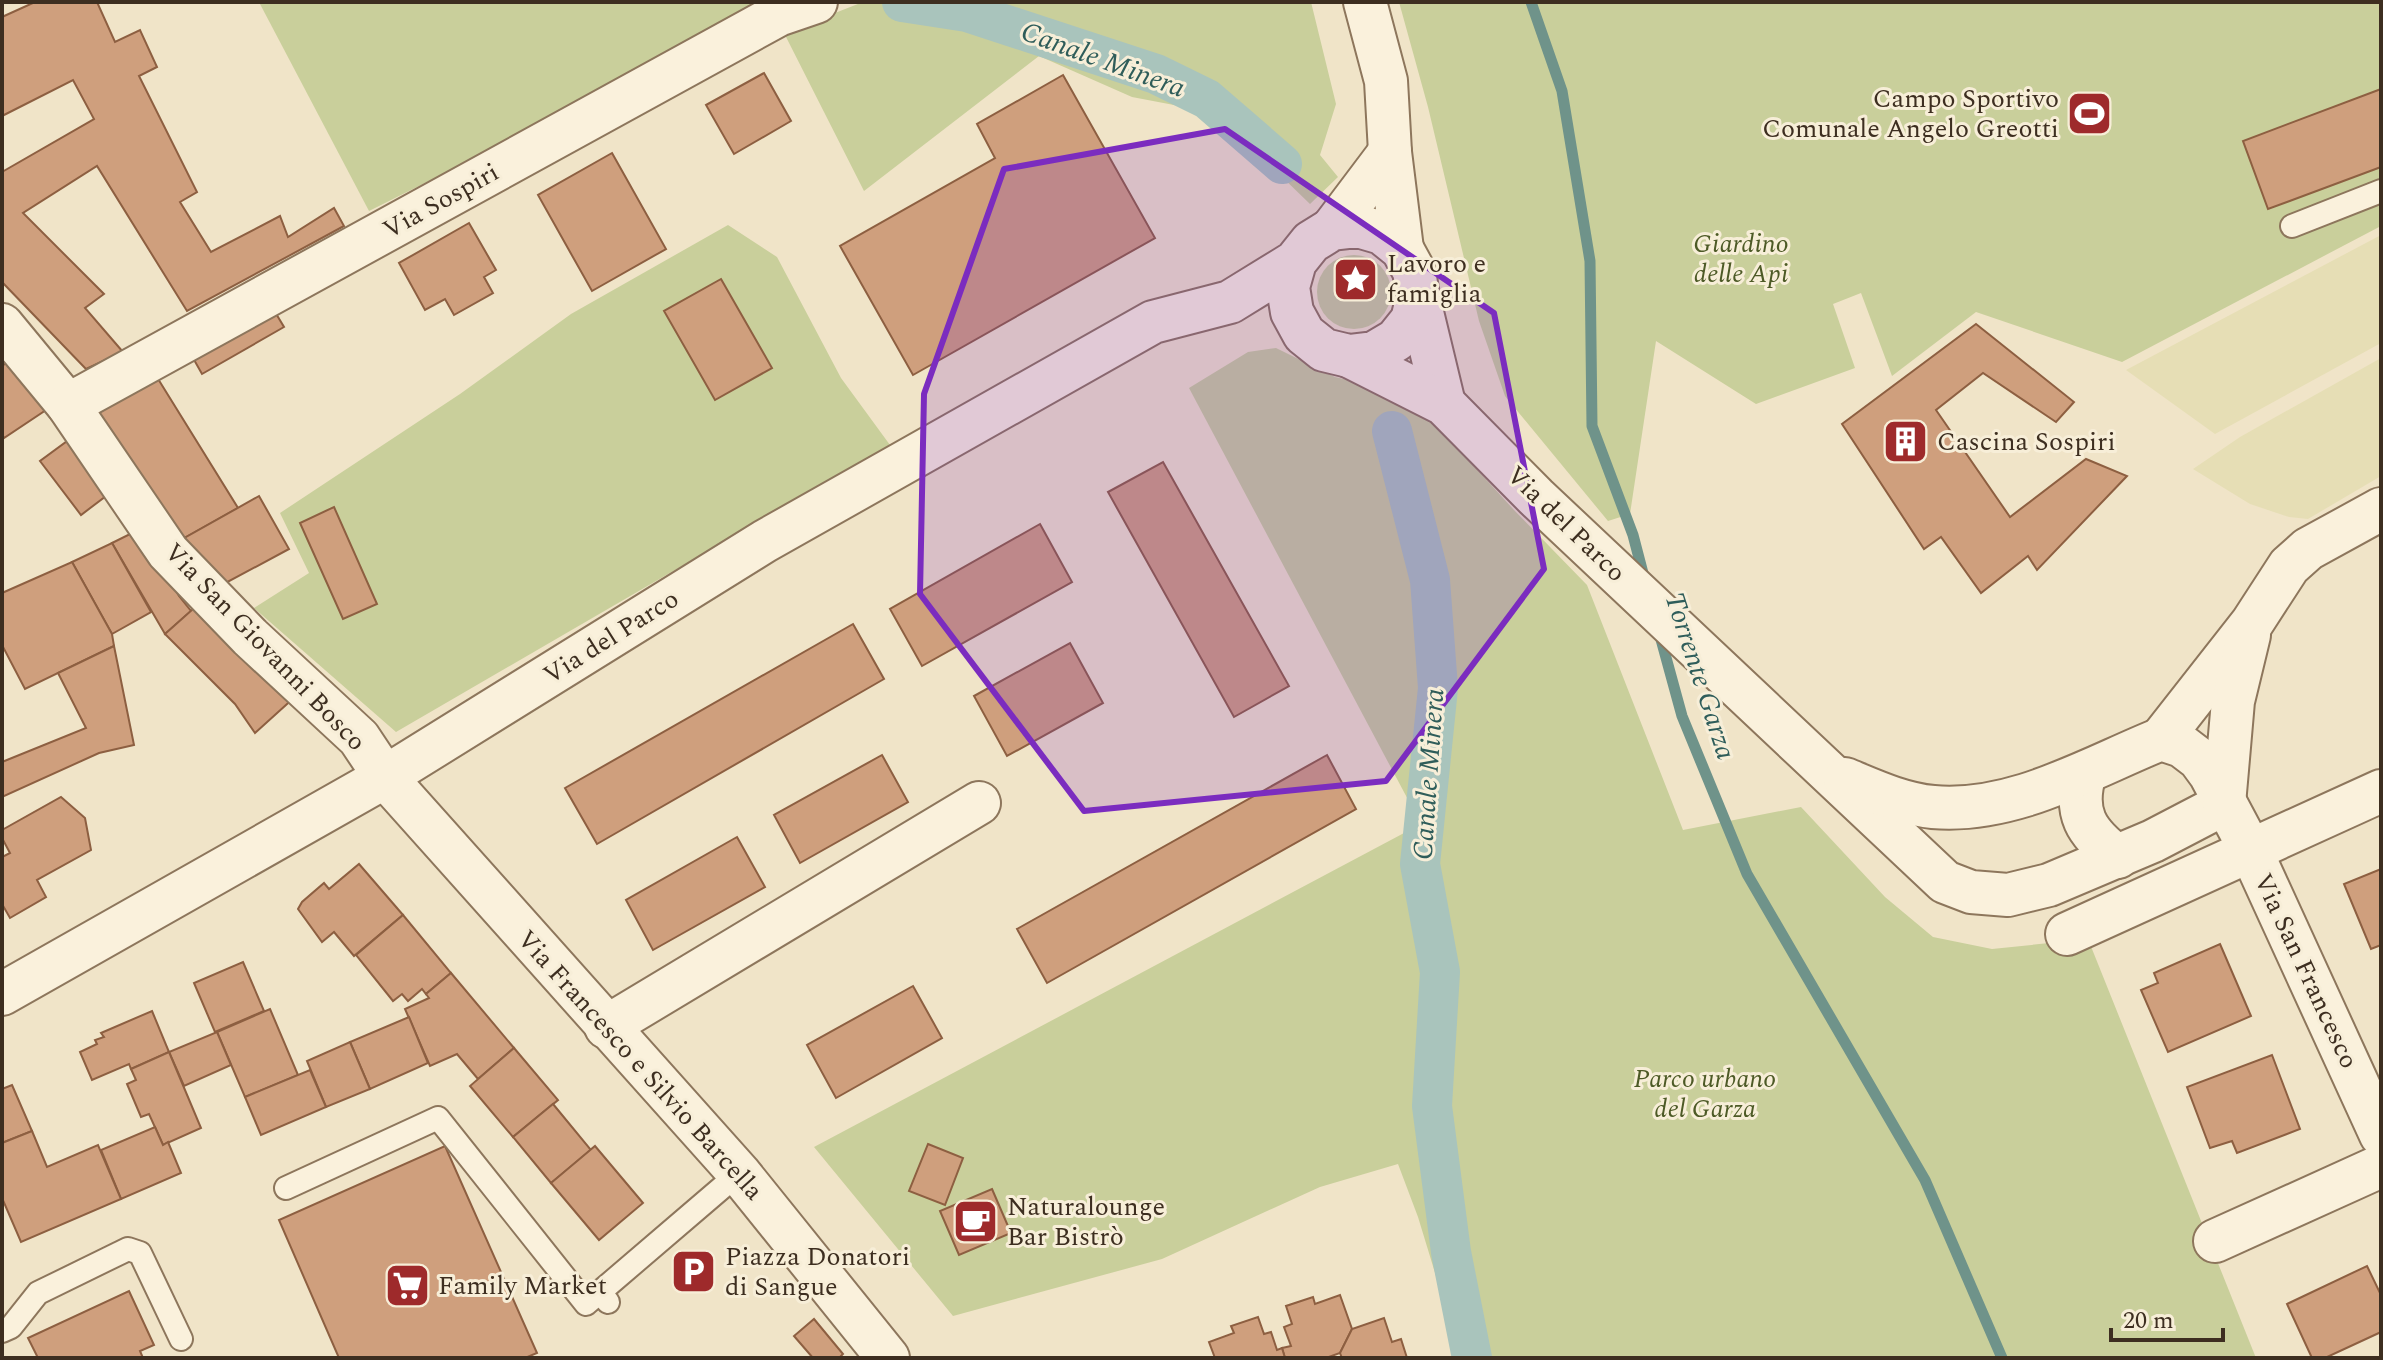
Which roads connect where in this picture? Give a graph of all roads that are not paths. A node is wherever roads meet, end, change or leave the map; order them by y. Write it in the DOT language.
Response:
graph roads {
  1 [pos="816,2"];
  2 [pos="1365,2"];
  3 [pos="1390,152"];
  4 [pos="2381,191"];
  5 [pos="2292,226"];
  6 [pos="1332,229"];
  7 [pos="1402,249"];
  8 [pos="1295,262"];
  9 [pos="1418,296"];
  10 [pos="1230,302"];
  11 [pos="2,325"];
  12 [pos="1304,334"];
  13 [pos="1349,356"];
  14 [pos="1444,404"];
  15 [pos="68,405"];
  16 [pos="2381,509"];
  17 [pos="2252,623"];
  18 [pos="2161,739"];
  19 [pos="1832,773"];
  20 [pos="2085,773"];
  21 [pos="385,777"];
  22 [pos="2381,791"];
  23 [pos="979,803"];
  24 [pos="2224,804"];
  25 [pos="2251,851"];
  26 [pos="2118,857"];
  27 [pos="2067,934"];
  28 [pos="2,994"];
  29 [pos="606,1027"];
  30 [pos="2381,1135"];
  31 [pos="2381,1166"];
  32 [pos="739,1173"];
  33 [pos="286,1188"];
  34 [pos="2215,1241"];
  35 [pos="2,1331"];
  36 [pos="181,1339"];
  37 [pos="888,1358"];
  1 -- 15 [label="street, Via Sospiri"];
  2 -- 3 [label="street"];
  3 -- 6 [label="street, Via del Parco"];
  3 -- 7 [label="street"];
  4 -- 5 [label="lane"];
  6 -- 7 [label="street"];
  6 -- 8 [label="street, Via del Parco"];
  7 -- 9 [label="street"];
  8 -- 10 [label="street, Via del Parco"];
  8 -- 12 [label="street"];
  9 -- 13 [label="street"];
  9 -- 14 [label="street"];
  10 -- 12 [label="street, Via del Parco"];
  10 -- 21 [label="street, Via del Parco"];
  11 -- 15 [label="street, Via San Giovanni Bosco"];
  12 -- 13 [label="street, Via del Parco"];
  13 -- 14 [label="street, Via del Parco"];
  14 -- 19 [label="street, Via del Parco"];
  15 -- 21 [label="street, Via San Giovanni Bosco"];
  16 -- 17 [label="street"];
  17 -- 18 [label="street"];
  17 -- 24 [label="street"];
  18 -- 20 [label="street, Via del Parco"];
  18 -- 24 [label="street"];
  19 -- 20 [label="street, Via del Parco"];
  19 -- 26 [label="street, Via del Parco"];
  20 -- 26 [label="street"];
  21 -- 28 [label="street, Via del Parco"];
  21 -- 29 [label="street, Via Francesco e Silvio Barcella"];
  22 -- 25 [label="street"];
  23 -- 29 [label="street"];
  24 -- 25 [label="street, Via San Francesco"];
  24 -- 26 [label="street, Via del Parco"];
  25 -- 27 [label="street, Via San Francesco"];
  25 -- 30 [label="street, Via San Francesco"];
  29 -- 32 [label="street, Via Francesco e Silvio Barcella"];
  31 -- 34 [label="street"];
  32 -- 33 [label="lane"];
  32 -- 37 [label="street, Via Francesco e Silvio Barcella"];
  35 -- 36 [label="lane"];
}
